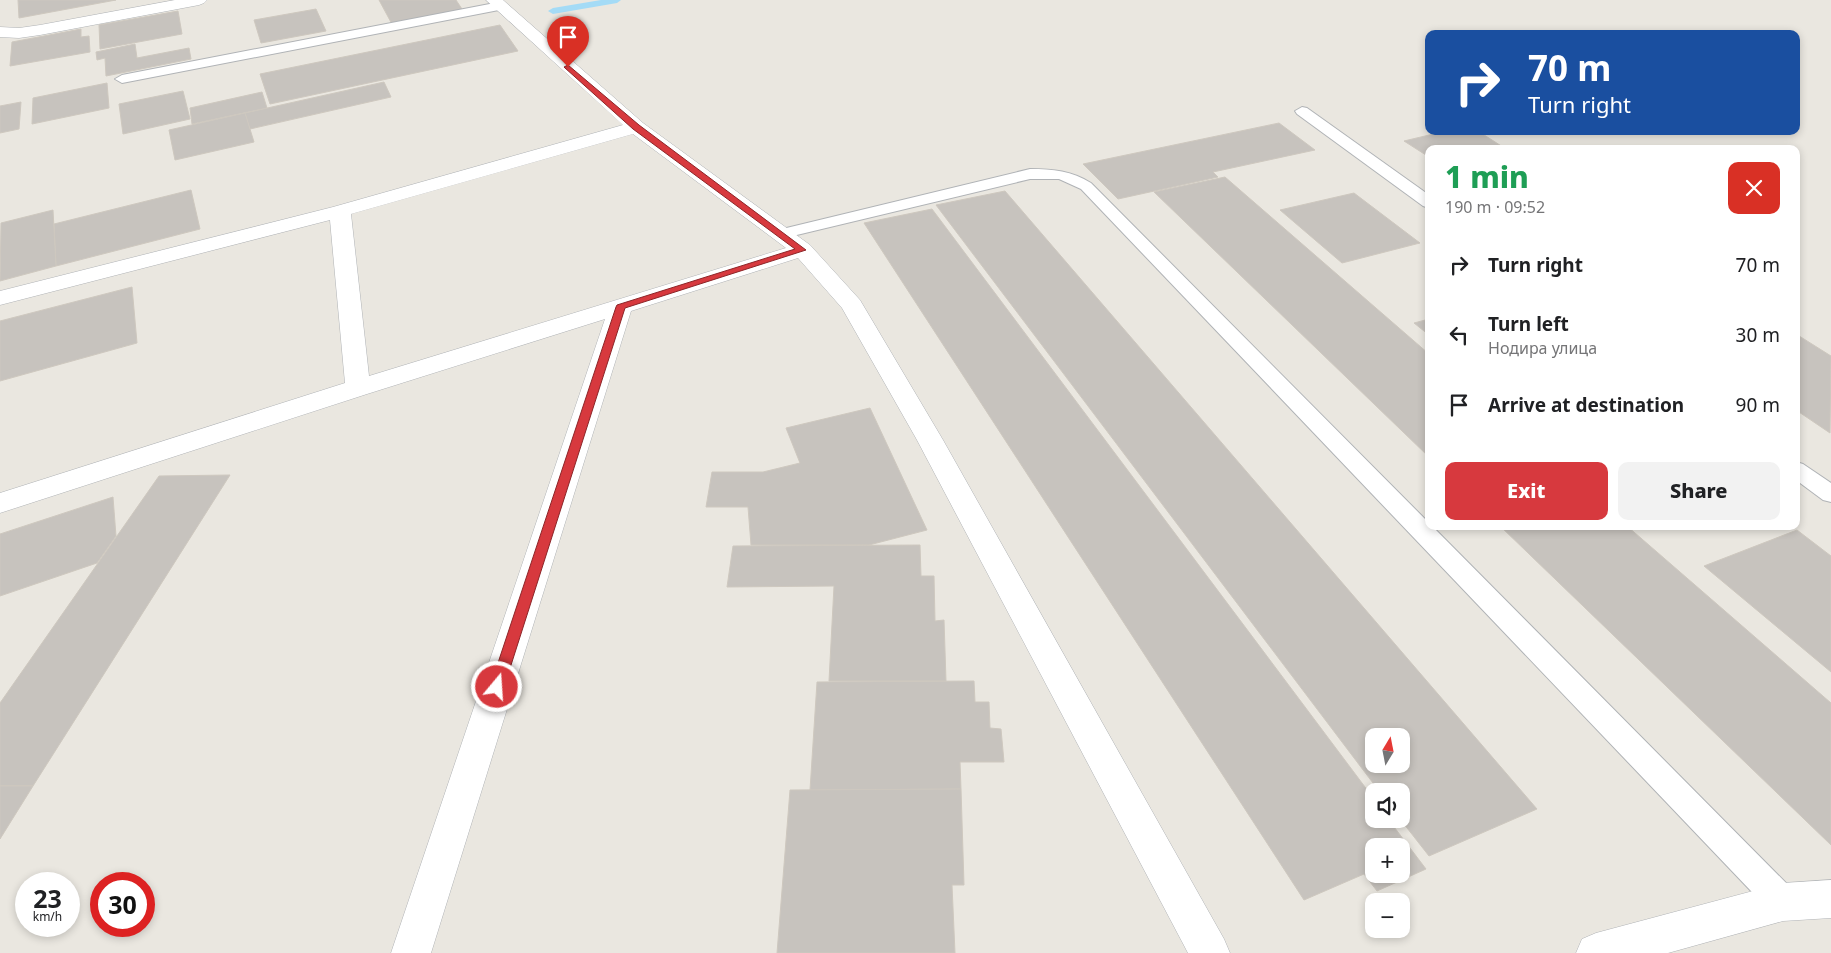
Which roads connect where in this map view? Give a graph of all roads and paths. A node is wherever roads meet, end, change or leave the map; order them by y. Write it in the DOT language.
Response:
graph roads {
  1 [pos="199,0"];
  2 [pos="497,3"];
  3 [pos="0,32"];
  4 [pos="122,79"];
  5 [pos="1302,111"];
  6 [pos="636,127"];
  7 [pos="1425,200"];
  8 [pos="340,211"];
  9 [pos="791,242"];
  10 [pos="0,298"];
  11 [pos="621,307"];
  12 [pos="358,388"];
  13 [pos="1800,472"];
  14 [pos="1831,494"];
  15 [pos="0,503"];
  16 [pos="1831,899"];
  17 [pos="1783,902"];
  18 [pos="411,953"];
  19 [pos="1210,953"];
  20 [pos="1596,953"];
  1 -- 3 [label="street"];
  2 -- 4 [label="lane"];
  2 -- 6 [label="street"];
  5 -- 7 [label="lane"];
  6 -- 8 [label="street"];
  6 -- 9 [label="street"];
  8 -- 10 [label="street"];
  8 -- 12 [label="street"];
  9 -- 11 [label="street"];
  9 -- 17 [label="lane"];
  9 -- 19 [label="street"];
  11 -- 12 [label="street"];
  11 -- 18 [label="street"];
  12 -- 15 [label="street"];
  13 -- 14 [label="lane"];
  16 -- 17 [label="street"];
  17 -- 20 [label="street"];
}
